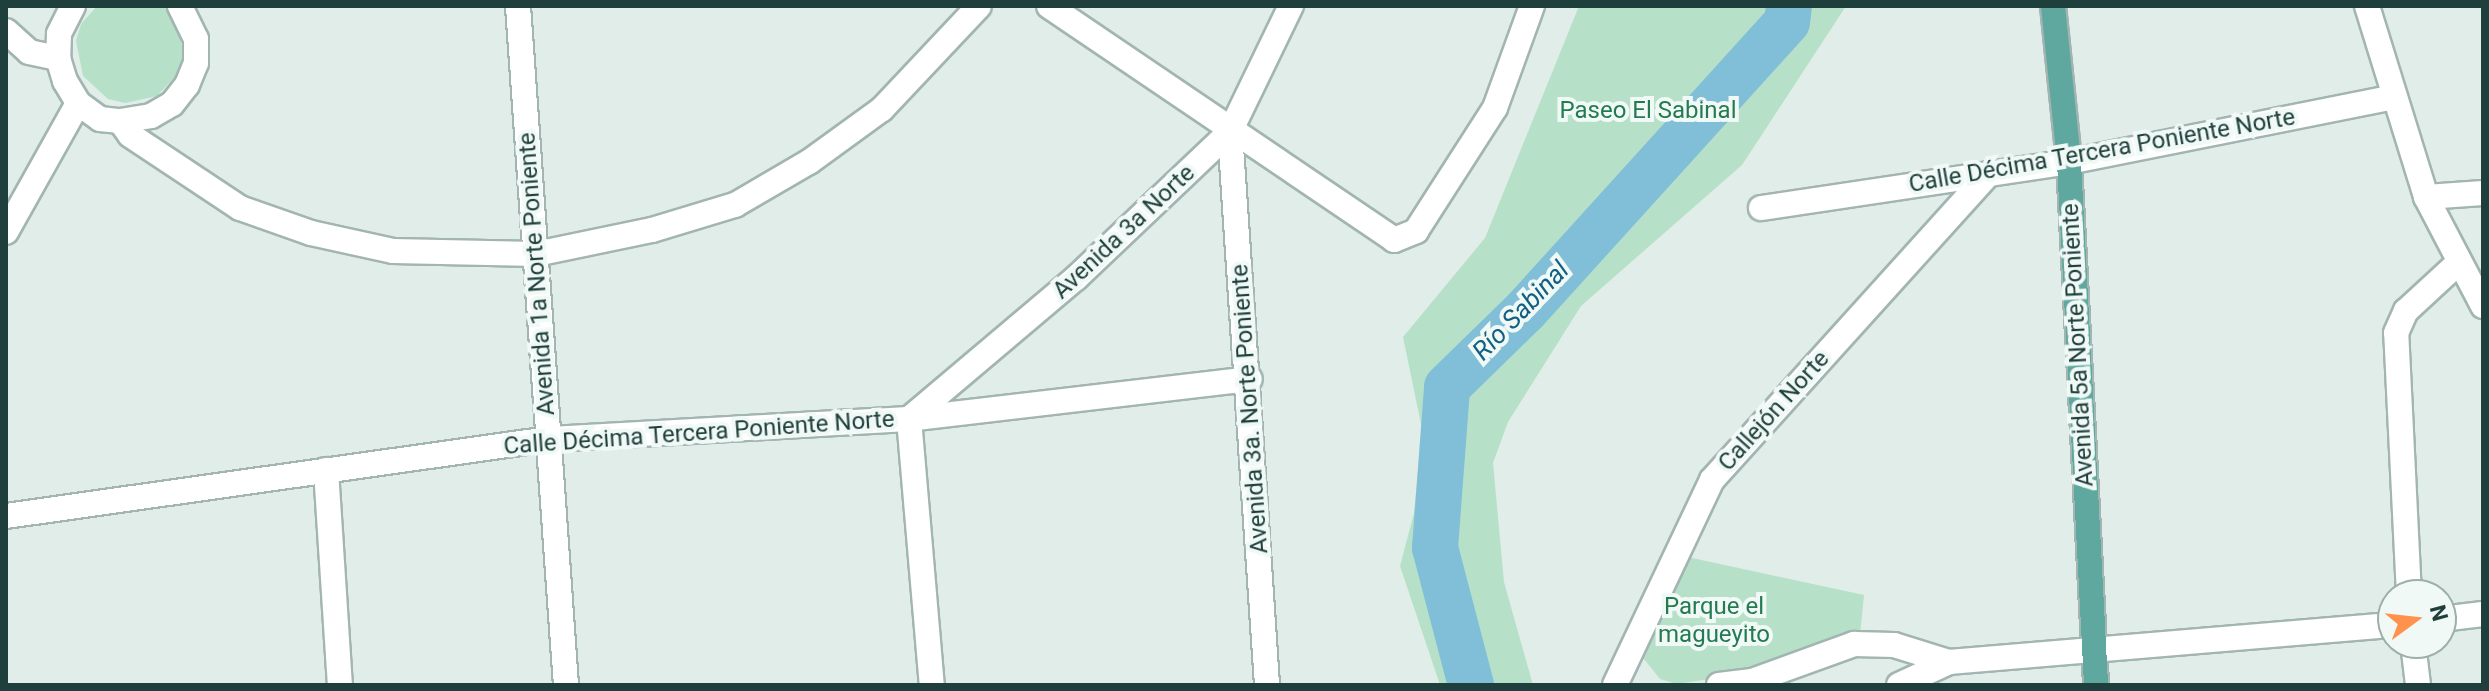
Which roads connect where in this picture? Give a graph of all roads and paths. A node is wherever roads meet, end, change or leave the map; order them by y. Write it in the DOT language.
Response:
graph roads {
  1 [pos="73,6"];
  2 [pos="180,6"];
  3 [pos="518,6"];
  4 [pos="979,6"];
  5 [pos="1049,6"];
  6 [pos="1291,6"];
  7 [pos="1532,6"];
  8 [pos="2053,6"];
  9 [pos="2367,6"];
  10 [pos="6,31"];
  11 [pos="58,58"];
  12 [pos="2393,97"];
  13 [pos="78,103"];
  14 [pos="120,121"];
  15 [pos="1230,132"];
  16 [pos="2069,162"];
  17 [pos="1988,175"];
  18 [pos="2483,193"];
  19 [pos="2426,197"];
  20 [pos="1761,208"];
  21 [pos="6,232"];
  22 [pos="536,254"];
  23 [pos="2458,263"];
  24 [pos="2483,306"];
  25 [pos="1250,379"];
  26 [pos="909,419"];
  27 [pos="549,439"];
  28 [pos="326,470"];
  29 [pos="6,516"];
  30 [pos="2408,579"];
  31 [pos="2483,614"];
  32 [pos="2457,617"];
  33 [pos="2377,626"];
  34 [pos="2094,652"];
  35 [pos="2415,659"];
  36 [pos="1949,662"];
  37 [pos="1752,681"];
  38 [pos="340,685"];
  39 [pos="566,685"];
  40 [pos="932,685"];
  41 [pos="1267,685"];
  42 [pos="1615,685"];
  43 [pos="1719,685"];
  44 [pos="1778,685"];
  45 [pos="1899,685"];
  46 [pos="2096,685"];
  47 [pos="2418,685"];
  1 -- 11 [label="street"];
  2 -- 14 [label="street"];
  3 -- 22 [label="street, Avenida 1a Norte Poniente"];
  4 -- 22 [label="street"];
  5 -- 15 [label="street"];
  6 -- 15 [label="street, Avenida 3a Norte"];
  7 -- 15 [label="street"];
  8 -- 16 [label="main road, Avenida 5a Norte Poniente"];
  9 -- 12 [label="street"];
  10 -- 11 [label="street"];
  11 -- 13 [label="street"];
  12 -- 16 [label="street, Calle Décima Tercera Poniente Norte"];
  12 -- 19 [label="street"];
  13 -- 14 [label="street"];
  13 -- 21 [label="street"];
  14 -- 22 [label="street"];
  15 -- 25 [label="street, Avenida 3a. Norte Poniente"];
  15 -- 26 [label="street, Avenida 3a Norte"];
  16 -- 17 [label="street, Calle Décima Tercera Poniente Norte"];
  16 -- 34 [label="main road, Avenida 5a Norte Poniente"];
  17 -- 20 [label="street, Calle Décima Tercera Poniente Norte"];
  17 -- 42 [label="street, Callejón Norte"];
  18 -- 19 [label="street"];
  19 -- 23 [label="street"];
  22 -- 27 [label="street, Avenida 1a Norte Poniente"];
  23 -- 24 [label="street"];
  23 -- 30 [label="street"];
  25 -- 26 [label="street, Calle Décima Tercera Poniente Norte"];
  25 -- 41 [label="street, Avenida 3a. Norte Poniente"];
  26 -- 27 [label="street, Calle Décima Tercera Poniente Norte"];
  26 -- 40 [label="street"];
  27 -- 28 [label="street, Calle Décima Tercera Poniente Norte"];
  27 -- 39 [label="street, Avenida 1a Norte Poniente"];
  28 -- 29 [label="street, Calle Décima Tercera Poniente Norte"];
  28 -- 38 [label="street"];
  31 -- 32 [label="street"];
  33 -- 34 [label="street"];
  34 -- 36 [label="street"];
  34 -- 46 [label="main road, Avenida 5a Norte Poniente"];
  35 -- 47 [label="street"];
  36 -- 37 [label="street"];
  36 -- 45 [label="street"];
  37 -- 43 [label="street"];
  37 -- 44 [label="street"];
}
